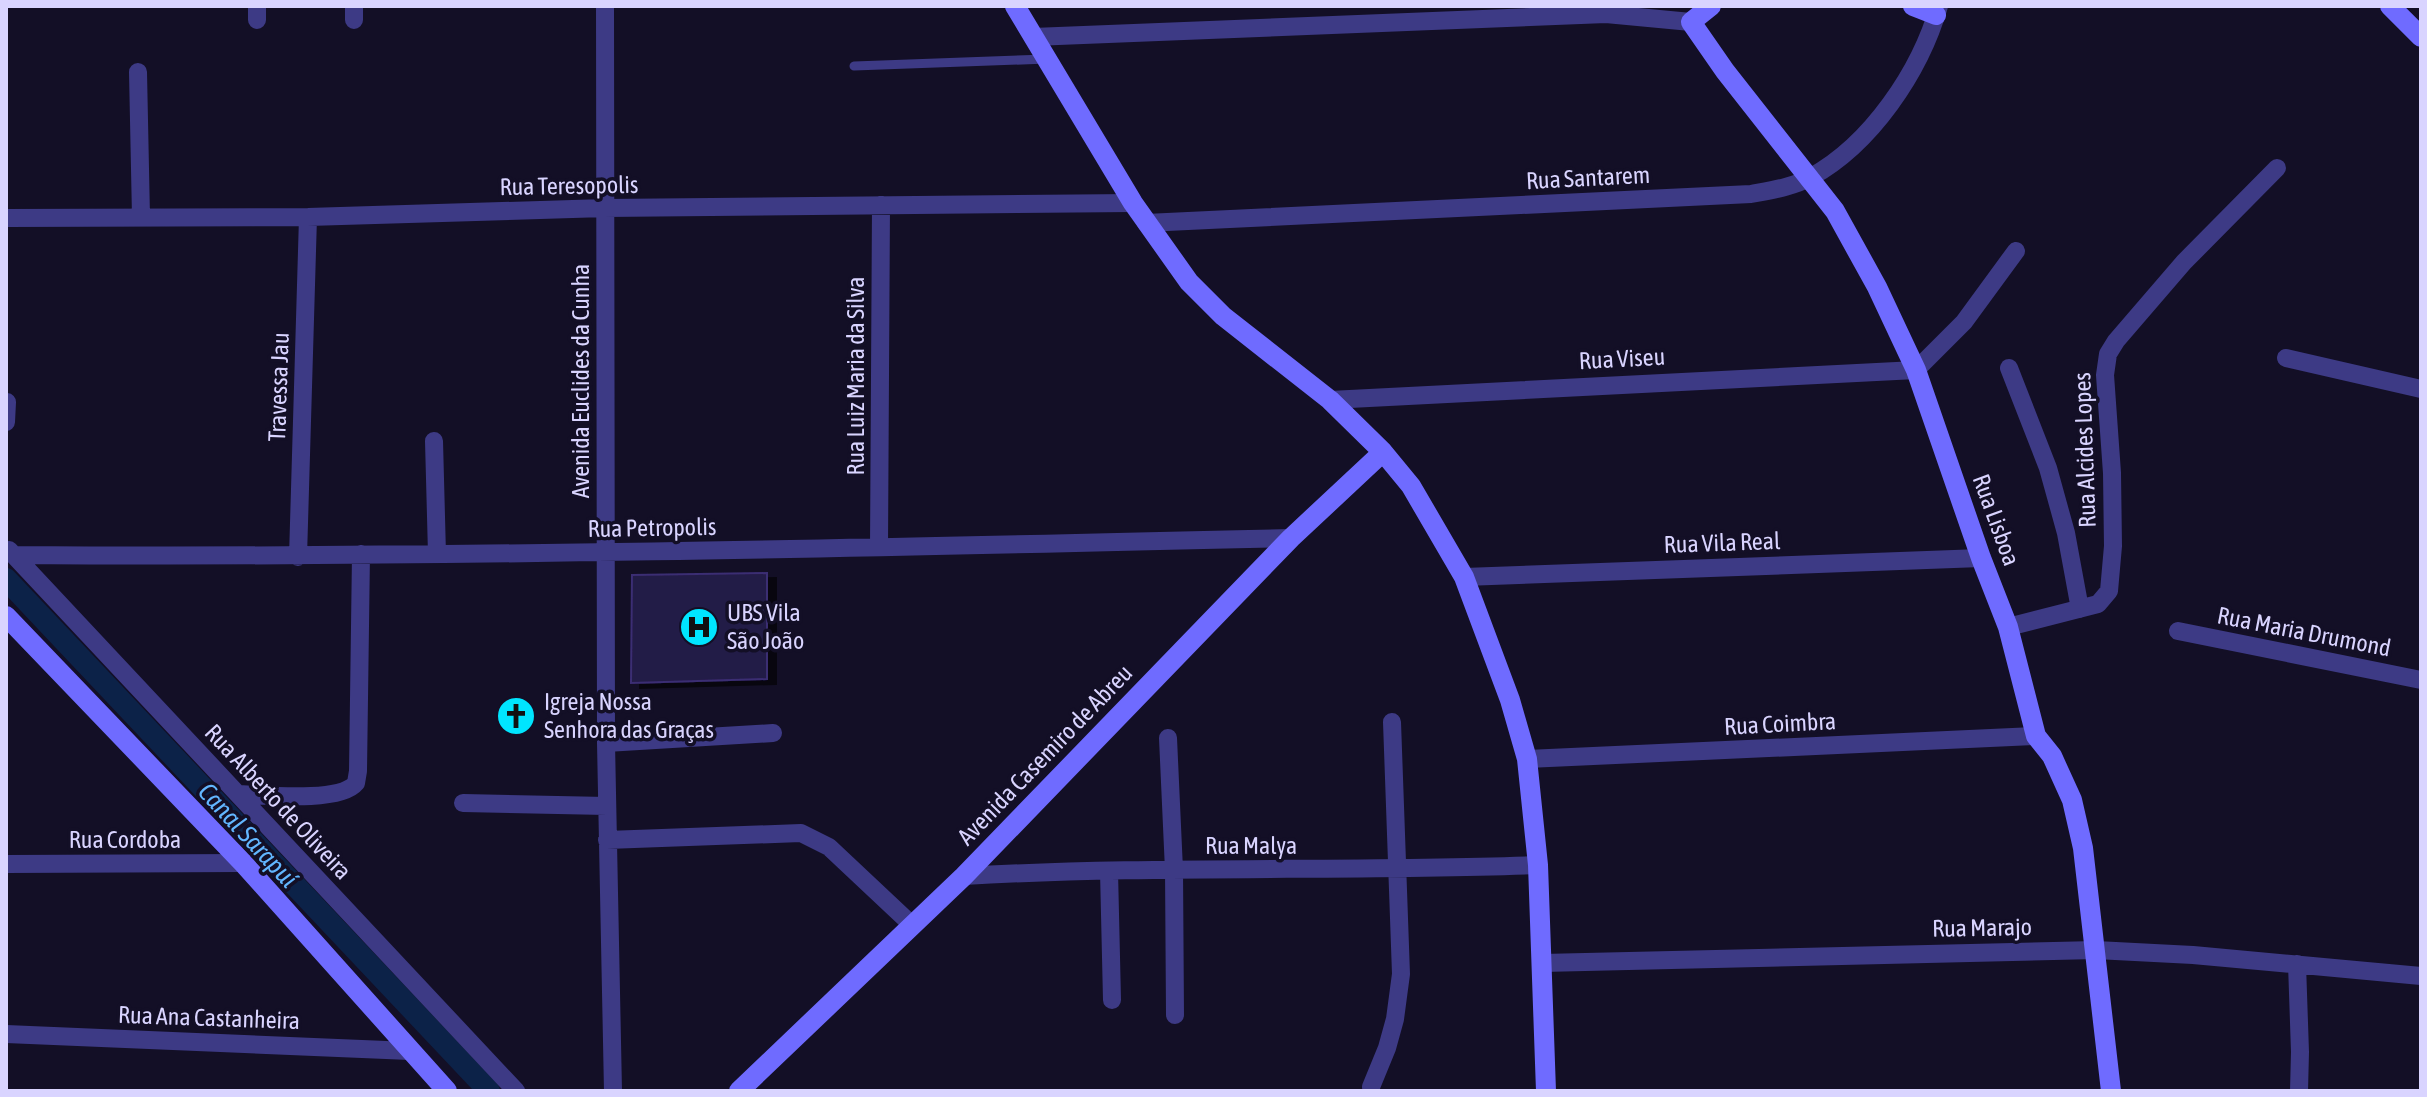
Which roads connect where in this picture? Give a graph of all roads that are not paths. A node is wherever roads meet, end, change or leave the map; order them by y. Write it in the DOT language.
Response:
graph roads {
  1 [pos="605,6"];
  2 [pos="1015,6"];
  3 [pos="1711,6"];
  4 [pos="1913,6"];
  5 [pos="2390,6"];
  6 [pos="1937,11"];
  7 [pos="1691,22"];
  8 [pos="1033,37"];
  9 [pos="2421,37"];
  10 [pos="1047,59"];
  11 [pos="854,66"];
  12 [pos="138,72"];
  13 [pos="2277,168"];
  14 [pos="1809,178"];
  15 [pos="1133,203"];
  16 [pos="881,205"];
  17 [pos="605,208"];
  18 [pos="141,217"];
  19 [pos="308,217"];
  20 [pos="6,218"];
  21 [pos="1146,223"];
  22 [pos="2016,251"];
  23 [pos="2286,358"];
  24 [pos="2009,368"];
  25 [pos="1916,370"];
  26 [pos="2421,389"];
  27 [pos="1330,400"];
  28 [pos="7,402"];
  29 [pos="6,422"];
  30 [pos="434,441"];
  31 [pos="1383,452"];
  32 [pos="1291,538"];
  33 [pos="879,547"];
  34 [pos="10,551"];
  35 [pos="361,554"];
  36 [pos="437,554"];
  37 [pos="606,554"];
  38 [pos="298,557"];
  39 [pos="1981,558"];
  40 [pos="1464,577"];
  41 [pos="2080,609"];
  42 [pos="6,616"];
  43 [pos="2008,627"];
  44 [pos="2178,631"];
  45 [pos="2421,680"];
  46 [pos="1392,722"];
  47 [pos="773,733"];
  48 [pos="2036,736"];
  49 [pos="1168,738"];
  50 [pos="606,743"];
  51 [pos="1527,759"];
  52 [pos="238,794"];
  53 [pos="463,803"];
  54 [pos="607,806"];
  55 [pos="607,840"];
  56 [pos="243,863"];
  57 [pos="6,864"];
  58 [pos="1538,865"];
  59 [pos="1174,870"];
  60 [pos="1397,870"];
  61 [pos="1109,871"];
  62 [pos="964,876"];
  63 [pos="912,925"];
  64 [pos="2096,950"];
  65 [pos="1542,963"];
  66 [pos="2297,964"];
  67 [pos="2421,976"];
  68 [pos="1112,1000"];
  69 [pos="1175,1015"];
  70 [pos="6,1034"];
  71 [pos="410,1051"];
  72 [pos="1371,1087"];
  73 [pos="447,1091"];
  74 [pos="516,1091"];
  75 [pos="613,1091"];
  76 [pos="739,1091"];
  77 [pos="1546,1091"];
  78 [pos="2111,1091"];
  79 [pos="2299,1091"];
  1 -- 17 [label="street, Avenida Euclides da Cunha"];
  2 -- 8 [label="main road"];
  3 -- 7 [label="main road"];
  4 -- 6 [label="main road"];
  5 -- 9 [label="main road"];
  6 -- 14 [label="street, Rua Santarem"];
  7 -- 8 [label="street"];
  7 -- 14 [label="main road, Rua Lisboa"];
  8 -- 10 [label="main road"];
  10 -- 11 [label="lane"];
  10 -- 15 [label="main road"];
  12 -- 18 [label="street"];
  13 -- 41 [label="street, Rua Alcides Lopes"];
  14 -- 21 [label="street, Rua Santarem"];
  14 -- 25 [label="main road, Rua Lisboa"];
  15 -- 16 [label="street, Rua Teresopolis"];
  15 -- 21 [label="main road"];
  16 -- 17 [label="street, Rua Teresopolis"];
  16 -- 33 [label="street, Rua Luiz Maria da Silva"];
  17 -- 19 [label="street, Rua Teresopolis"];
  17 -- 37 [label="street, Avenida Euclides da Cunha"];
  18 -- 19 [label="street, Rua Teresopolis"];
  18 -- 20 [label="street, Rua Teresopolis"];
  19 -- 38 [label="street, Travessa Jau"];
  21 -- 27 [label="main road"];
  22 -- 25 [label="street"];
  23 -- 26 [label="street"];
  24 -- 41 [label="street"];
  25 -- 27 [label="street, Rua Viseu"];
  25 -- 39 [label="main road, Rua Lisboa"];
  27 -- 31 [label="main road"];
  28 -- 29 [label="street"];
  30 -- 36 [label="street"];
  31 -- 32 [label="main road, Avenida Casemiro de Abreu"];
  31 -- 40 [label="main road"];
  32 -- 33 [label="street, Rua Petropolis"];
  32 -- 62 [label="main road, Avenida Casemiro de Abreu"];
  33 -- 37 [label="street, Rua Petropolis"];
  34 -- 38 [label="street, Rua Petropolis"];
  34 -- 52 [label="street, Rua Alberto de Oliveira"];
  35 -- 36 [label="street, Rua Petropolis"];
  35 -- 38 [label="street, Rua Petropolis"];
  35 -- 52 [label="street"];
  36 -- 37 [label="street, Rua Petropolis"];
  37 -- 50 [label="street, Avenida Euclides da Cunha"];
  39 -- 40 [label="street, Rua Vila Real"];
  39 -- 43 [label="main road, Rua Lisboa"];
  40 -- 51 [label="main road"];
  41 -- 43 [label="street, Rua Alcides Lopes"];
  42 -- 56 [label="main road"];
  43 -- 48 [label="main road, Rua Lisboa"];
  44 -- 45 [label="street, Rua Maria Drumond"];
  46 -- 60 [label="street"];
  47 -- 50 [label="street"];
  48 -- 51 [label="street, Rua Coimbra"];
  48 -- 64 [label="main road, Rua Lisboa"];
  49 -- 59 [label="street"];
  50 -- 54 [label="street, Avenida Euclides da Cunha"];
  51 -- 58 [label="main road"];
  52 -- 74 [label="street, Rua Alberto de Oliveira"];
  53 -- 54 [label="street"];
  54 -- 55 [label="street, Avenida Euclides da Cunha"];
  55 -- 63 [label="street"];
  55 -- 75 [label="street, Avenida Euclides da Cunha"];
  56 -- 57 [label="street, Rua Cordoba"];
  56 -- 71 [label="main road"];
  58 -- 60 [label="street, Rua Malya"];
  58 -- 65 [label="main road"];
  59 -- 60 [label="street, Rua Malya"];
  59 -- 61 [label="street, Rua Malya"];
  59 -- 69 [label="street"];
  60 -- 72 [label="street"];
  61 -- 62 [label="street, Rua Malya"];
  61 -- 68 [label="street"];
  62 -- 63 [label="main road, Avenida Casemiro de Abreu"];
  63 -- 76 [label="main road, Avenida Casemiro de Abreu"];
  64 -- 65 [label="street, Rua Marajo"];
  64 -- 66 [label="street, Rua Marajo"];
  64 -- 78 [label="main road, Rua Lisboa"];
  65 -- 77 [label="main road"];
  66 -- 67 [label="street, Rua Marajo"];
  66 -- 79 [label="street"];
  70 -- 71 [label="street, Rua Ana Castanheira"];
  71 -- 73 [label="main road"];
}
